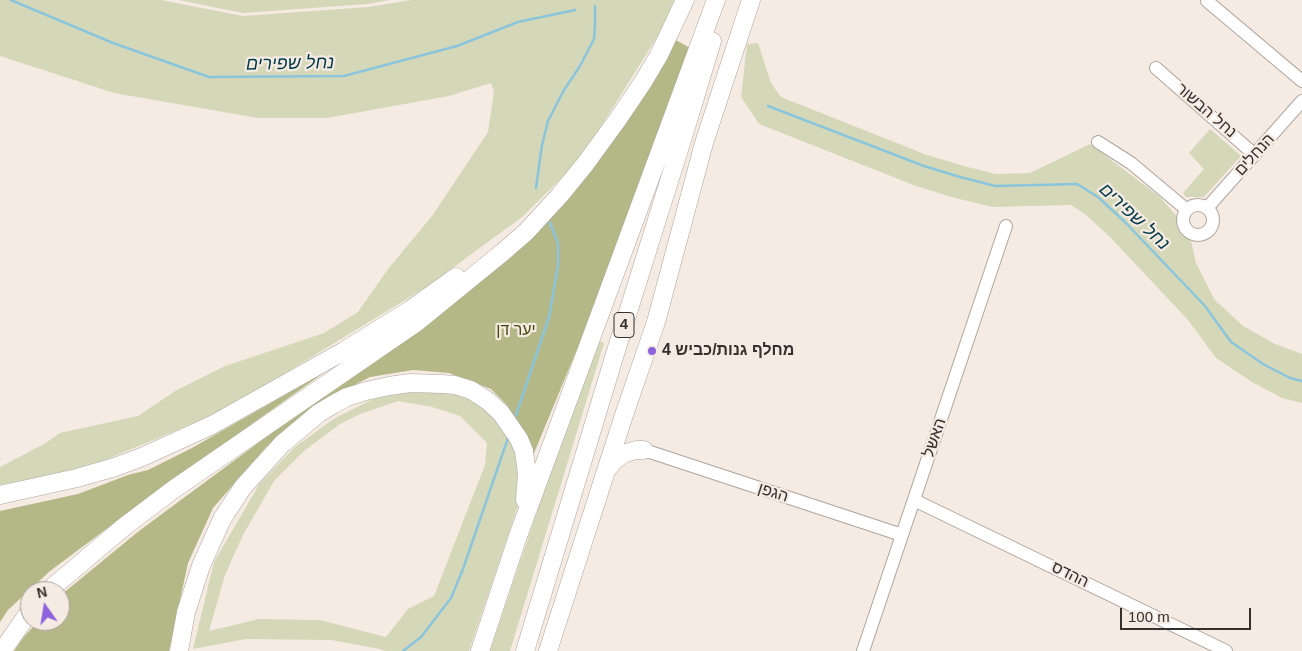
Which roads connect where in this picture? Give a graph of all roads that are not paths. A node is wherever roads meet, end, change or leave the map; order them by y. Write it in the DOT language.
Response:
graph roads {
  1 [pos="686,0"];
  2 [pos="716,0"];
  3 [pos="724,0"];
  4 [pos="751,0"];
  5 [pos="1207,1"];
  6 [pos="1156,68"];
  7 [pos="1302,81"];
  8 [pos="1302,101"];
  9 [pos="1098,142"];
  10 [pos="1255,155"];
  11 [pos="558,196"];
  12 [pos="1208,208"];
  13 [pos="1186,210"];
  14 [pos="1006,226"];
  15 [pos="624,415"];
  16 [pos="644,450"];
  17 [pos="607,468"];
  18 [pos="0,495"];
  19 [pos="914,500"];
  20 [pos="902,535"];
  21 [pos="518,536"];
  22 [pos="576,564"];
  23 [pos="60,581"];
  24 [pos="20,626"];
  25 [pos="2,651"];
  26 [pos="179,651"];
  27 [pos="480,651"];
  28 [pos="525,651"];
  29 [pos="548,651"];
  30 [pos="554,651"];
  31 [pos="863,651"];
  32 [pos="1226,651"];
  1 -- 11 [label="highway"];
  2 -- 21 [label="highway"];
  3 -- 28 [label="highway, 4"];
  4 -- 15 [label="highway, 4"];
  5 -- 7 [label="street"];
  6 -- 10 [label="street, נחל הבשור"];
  8 -- 10 [label="street, הנחלים"];
  9 -- 13 [label="street"];
  10 -- 12 [label="street, הנחלים"];
  11 -- 18 [label="highway"];
  11 -- 23 [label="highway"];
  12 -- 13 [label="street"];
  12 -- 13 [label="street"];
  14 -- 19 [label="street, האשל"];
  15 -- 16 [label="highway"];
  15 -- 17 [label="highway, 4"];
  16 -- 17 [label="highway"];
  16 -- 20 [label="street, הגפן"];
  17 -- 22 [label="highway, 4"];
  19 -- 20 [label="street, האשל"];
  19 -- 32 [label="street, ההדס"];
  20 -- 31 [label="street, האשל"];
  21 -- 26 [label="highway"];
  21 -- 27 [label="highway"];
  22 -- 29 [label="highway, 4"];
  22 -- 30 [label="highway"];
  24 -- 25 [label="highway"];
}
